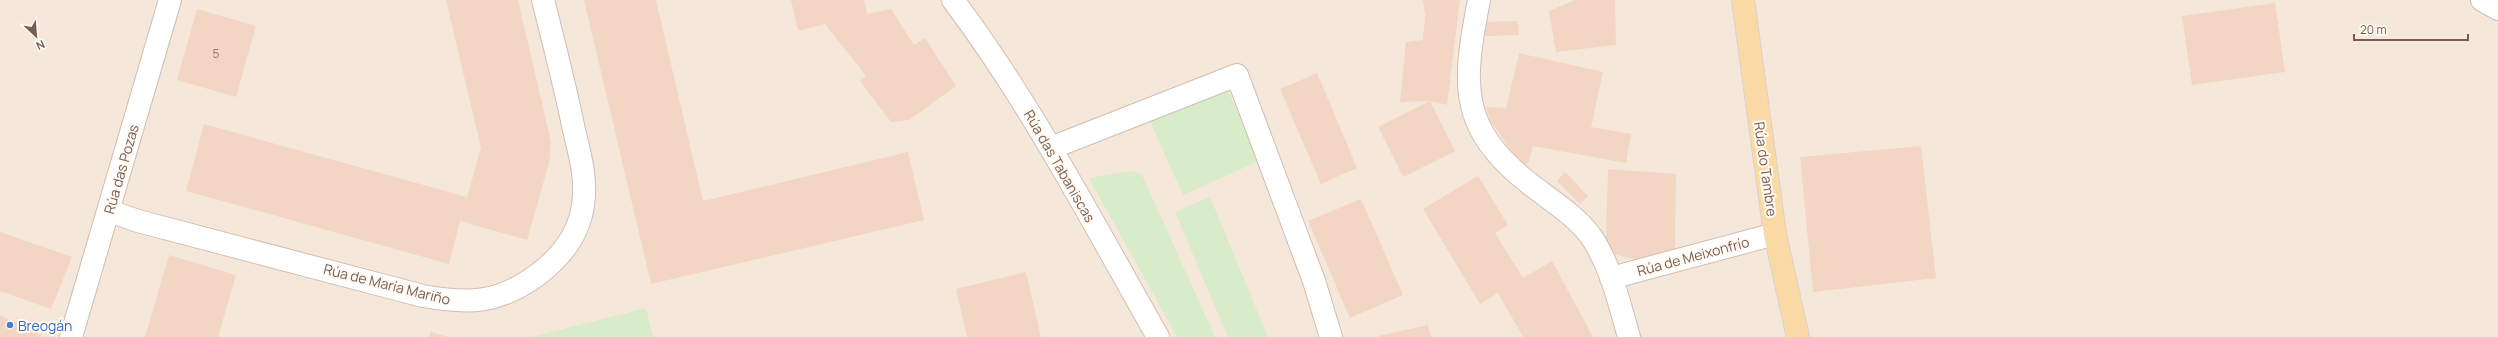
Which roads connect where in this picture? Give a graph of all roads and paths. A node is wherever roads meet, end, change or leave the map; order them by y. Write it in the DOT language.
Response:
graph roads {
  1 [pos="170,0"];
  2 [pos="543,0"];
  3 [pos="953,0"];
  4 [pos="1480,0"];
  5 [pos="1743,0"];
  6 [pos="2482,0"];
  7 [pos="2498,9"];
  8 [pos="1051,148"];
  9 [pos="109,211"];
  10 [pos="1775,234"];
  11 [pos="1611,278"];
  12 [pos="71,337"];
  13 [pos="1158,337"];
  14 [pos="1331,337"];
  15 [pos="1629,337"];
  16 [pos="1798,337"];
  1 -- 9 [label="street, Rúa das Pozas"];
  2 -- 9 [label="street, Rúa de María Mariño"];
  3 -- 8 [label="street, Rúa das Tabaniscas"];
  4 -- 11 [label="street"];
  5 -- 10 [label="main road, Rúa do Tambre"];
  6 -- 7 [label="street"];
  8 -- 13 [label="street, Rúa das Tabaniscas"];
  8 -- 14 [label="street"];
  9 -- 12 [label="street, Rúa das Pozas"];
  10 -- 11 [label="street, Rúa de Meixonfrío"];
  10 -- 16 [label="main road, Rúa do Tambre"];
  11 -- 15 [label="street"];
}
